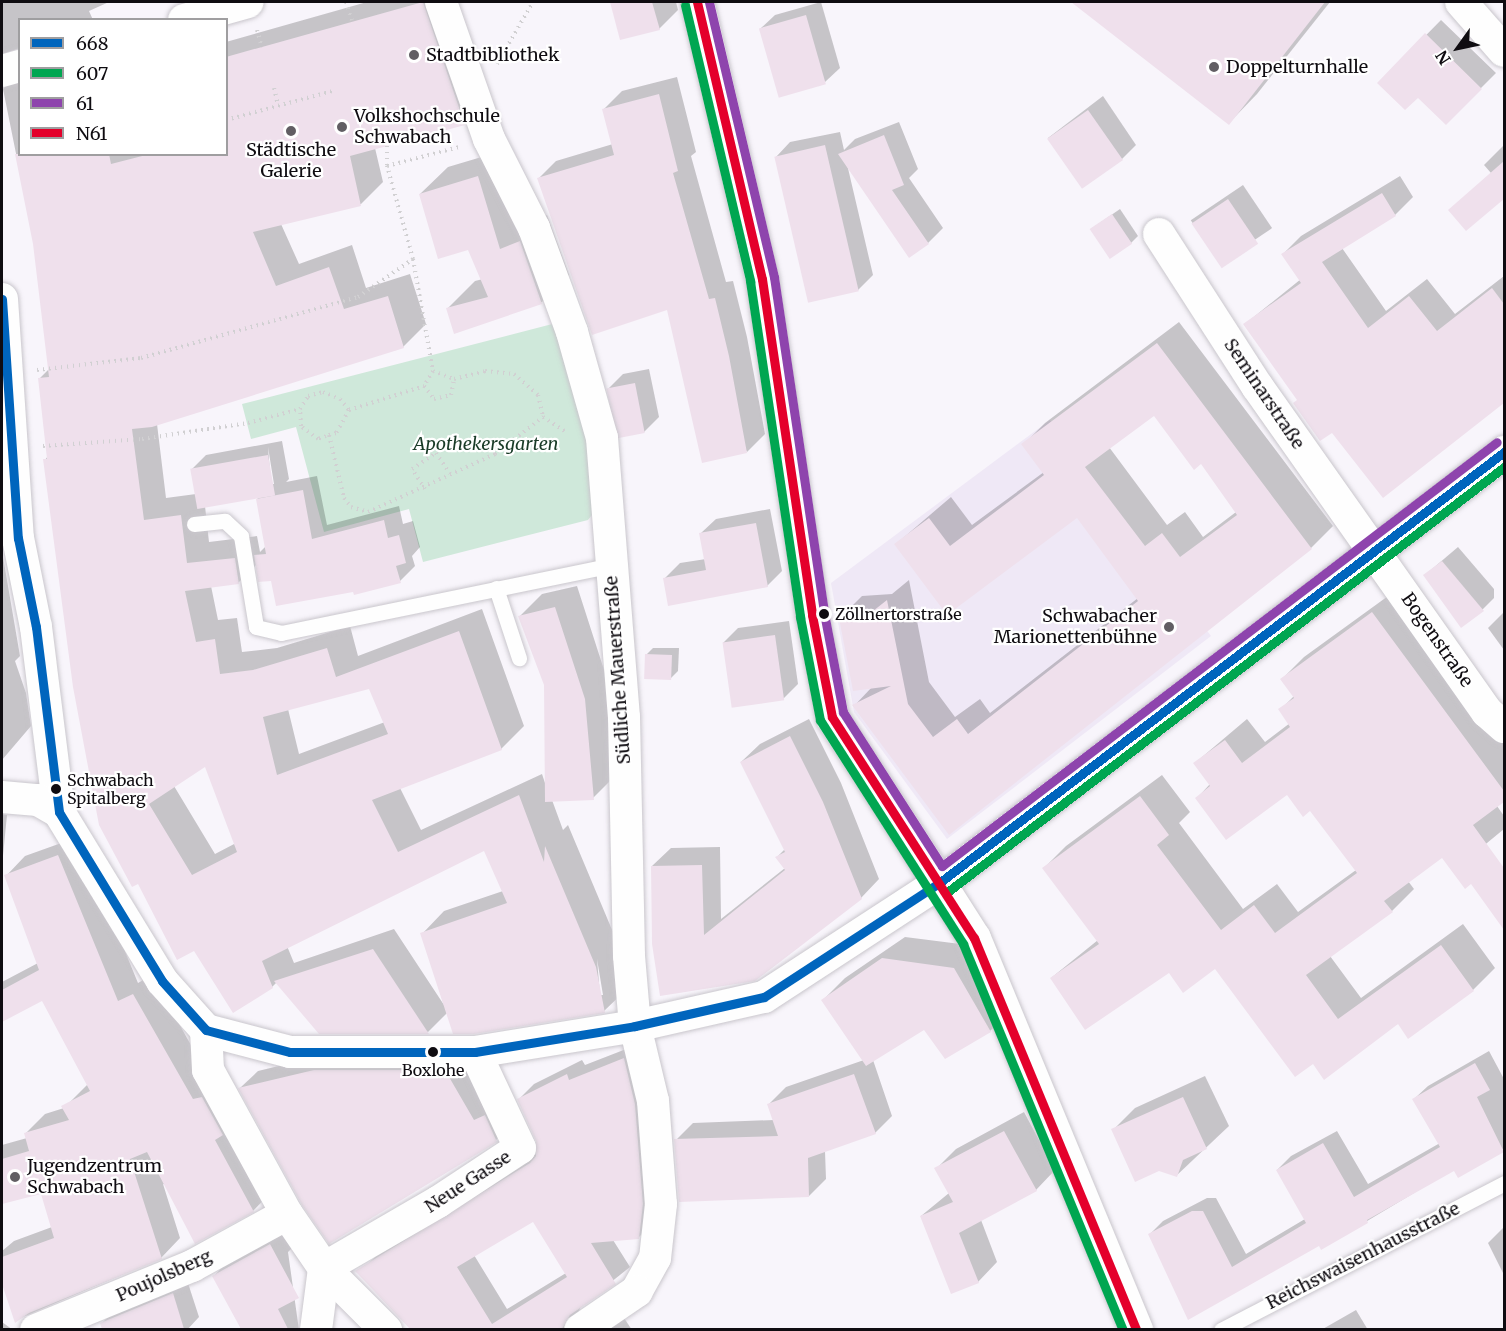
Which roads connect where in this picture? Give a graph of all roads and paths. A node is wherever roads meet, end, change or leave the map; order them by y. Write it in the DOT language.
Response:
graph roads {
  1 [pos="248,2"];
  2 [pos="346,2"];
  3 [pos="441,2"];
  4 [pos="533,2"];
  5 [pos="697,2"];
  6 [pos="1461,2"];
  7 [pos="191,18"];
  8 [pos="352,20"];
  9 [pos="1504,51"];
  10 [pos="18,67"];
  11 [pos="2,71"];
  12 [pos="468,78"];
  13 [pos="274,88"];
  14 [pos="333,91"];
  15 [pos="278,106"];
  16 [pos="228,119"];
  17 [pos="489,139"];
  18 [pos="387,146"];
  19 [pos="387,166"];
  20 [pos="1160,234"];
  21 [pos="413,260"];
  22 [pos="2,299"];
  23 [pos="433,371"];
  24 [pos="9,373"];
  25 [pos="454,379"];
  26 [pos="424,386"];
  27 [pos="300,409"];
  28 [pos="349,410"];
  29 [pos="543,417"];
  30 [pos="329,435"];
  31 [pos="587,436"];
  32 [pos="13,448"];
  33 [pos="1504,452"];
  34 [pos="450,474"];
  35 [pos="425,489"];
  36 [pos="194,525"];
  37 [pos="1374,550"];
  38 [pos="612,565"];
  39 [pos="496,588"];
  40 [pos="519,658"];
  41 [pos="1504,727"];
  42 [pos="2,797"];
  43 [pos="59,812"];
  44 [pos="939,883"];
  45 [pos="635,1026"];
  46 [pos="206,1030"];
  47 [pos="475,1052"];
  48 [pos="1504,1183"];
  49 [pos="287,1214"];
  50 [pos="324,1268"];
  51 [pos="36,1329"];
  52 [pos="316,1329"];
  53 [pos="386,1329"];
  54 [pos="580,1329"];
  55 [pos="1136,1329"];
  56 [pos="1221,1329"];
  1 -- 7 [label="street"];
  2 -- 8 [label="path"];
  3 -- 12 [label="street, Südliche Mauerstraße"];
  4 -- 12 [label="path"];
  5 -- 44 [label="main road"];
  6 -- 9 [label="street"];
  10 -- 11 [label="street"];
  12 -- 17 [label="street, Südliche Mauerstraße"];
  13 -- 15 [label="path"];
  14 -- 15 [label="path"];
  15 -- 16 [label="path"];
  17 -- 19 [label="path"];
  17 -- 31 [label="street, Südliche Mauerstraße"];
  18 -- 19 [label="path"];
  19 -- 21 [label="path"];
  20 -- 37 [label="street, Seminarstraße"];
  21 -- 23 [label="path"];
  21 -- 24 [label="path"];
  22 -- 24 [label="street"];
  23 -- 25 [label="path"];
  23 -- 26 [label="path"];
  24 -- 32 [label="street"];
  25 -- 26 [label="path"];
  25 -- 29 [label="path"];
  26 -- 28 [label="path"];
  27 -- 28 [label="path"];
  27 -- 30 [label="path"];
  27 -- 32 [label="path"];
  28 -- 30 [label="path"];
  29 -- 31 [label="path"];
  29 -- 34 [label="path"];
  30 -- 35 [label="path"];
  31 -- 38 [label="street, Südliche Mauerstraße"];
  32 -- 43 [label="street"];
  33 -- 37 [label="main road"];
  34 -- 35 [label="path"];
  34 -- 35 [label="path"];
  36 -- 39 [label="lane"];
  37 -- 41 [label="street, Bogenstraße"];
  37 -- 44 [label="main road"];
  38 -- 39 [label="lane"];
  38 -- 45 [label="street, Südliche Mauerstraße"];
  39 -- 40 [label="lane"];
  42 -- 43 [label="street"];
  43 -- 46 [label="street"];
  44 -- 45 [label="street"];
  44 -- 55 [label="main road"];
  45 -- 47 [label="street"];
  45 -- 54 [label="street, Südliche Mauerstraße"];
  46 -- 47 [label="street"];
  46 -- 49 [label="street"];
  47 -- 50 [label="street, Neue Gasse"];
  48 -- 56 [label="lane, Reichswaisenhausstraße"];
  49 -- 50 [label="street"];
  49 -- 51 [label="street, Poujolsberg"];
  50 -- 52 [label="street"];
  50 -- 53 [label="street"];
}
